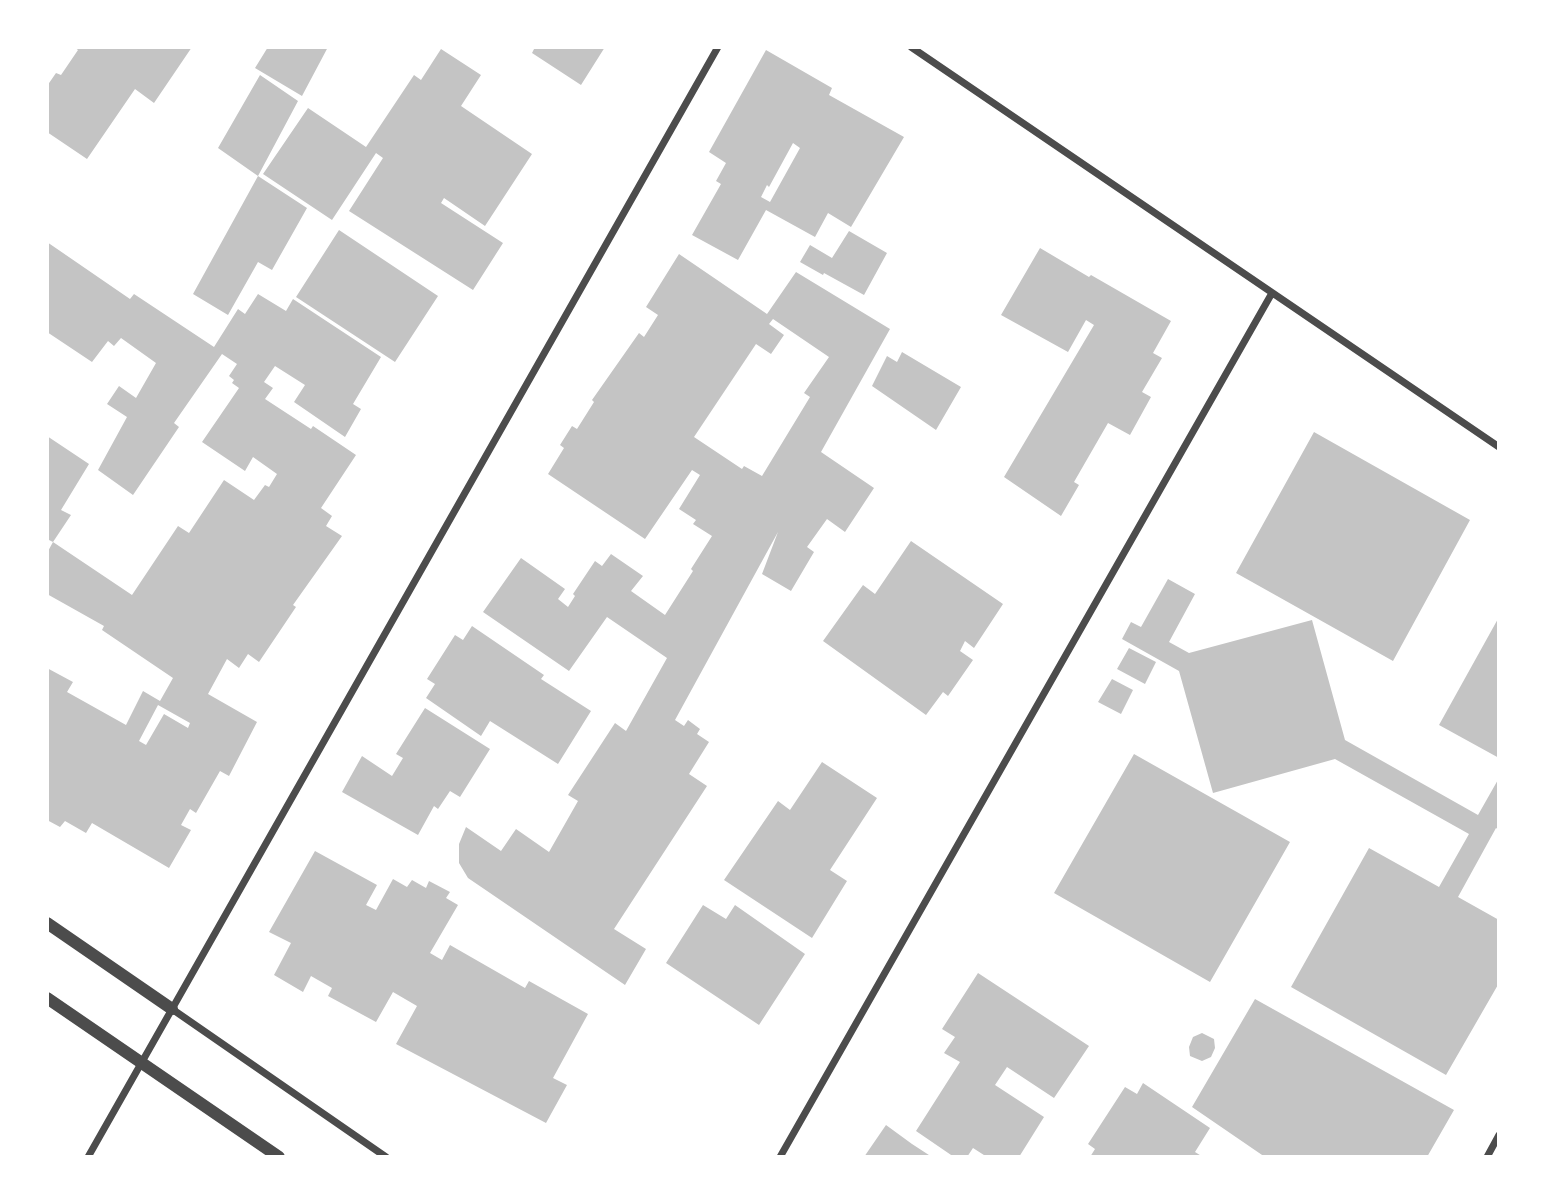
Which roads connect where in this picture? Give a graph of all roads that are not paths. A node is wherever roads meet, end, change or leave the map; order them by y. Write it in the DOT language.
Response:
graph roads {
  1 [pos="718,47"];
  2 [pos="911,47"];
  3 [pos="1272,293"];
  4 [pos="1499,447"];
  5 [pos="47,923"];
  6 [pos="47,998"];
  7 [pos="172,1009"];
  8 [pos="141,1062"];
  9 [pos="1499,1135"];
  10 [pos="88,1157"];
  11 [pos="279,1157"];
  12 [pos="386,1157"];
  13 [pos="780,1157"];
  14 [pos="1487,1157"];
  1 -- 7 [label="street"];
  2 -- 3 [label="street"];
  3 -- 4 [label="street"];
  3 -- 13 [label="street"];
  5 -- 7 [label="street"];
  6 -- 8 [label="street"];
  7 -- 8 [label="street"];
  7 -- 12 [label="street"];
  8 -- 10 [label="street"];
  8 -- 11 [label="street"];
  9 -- 14 [label="street"];
}
